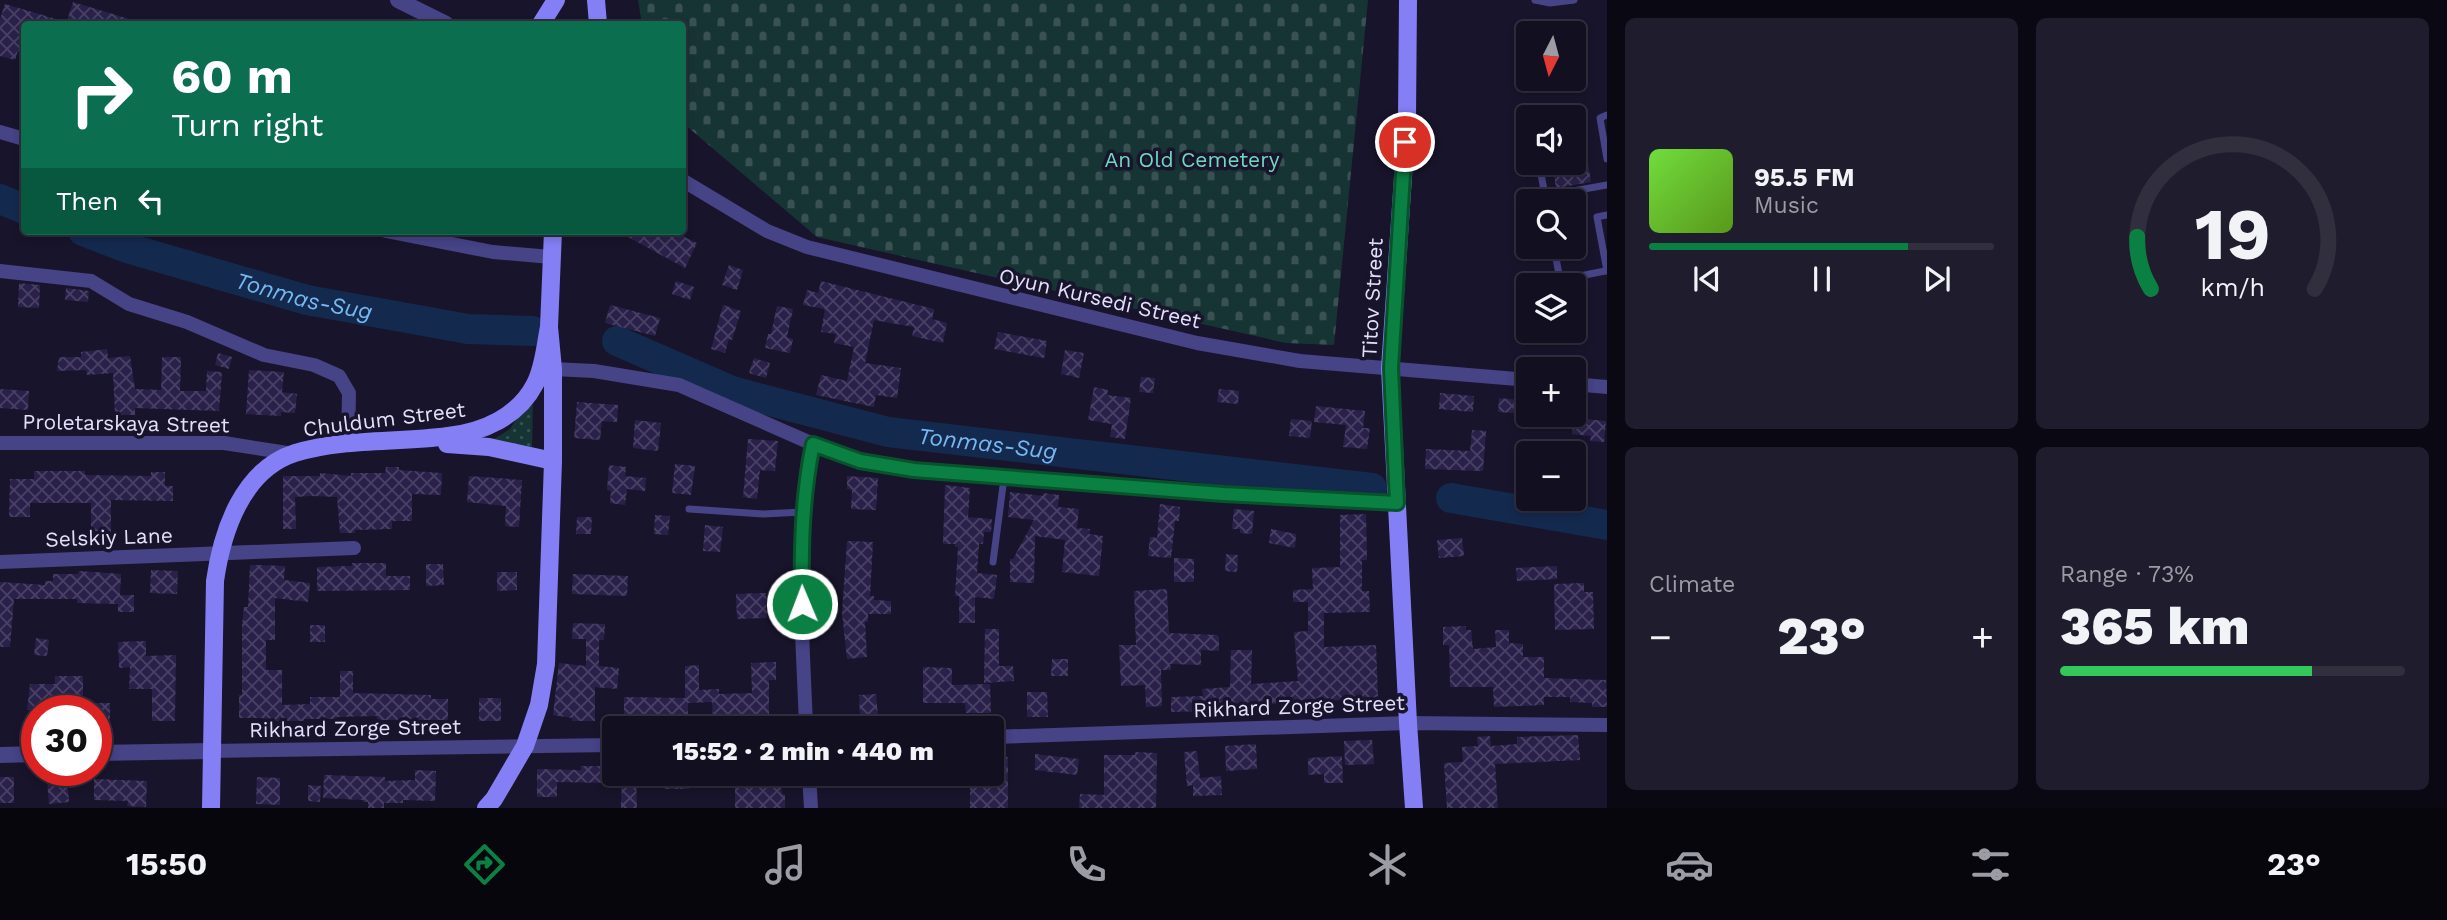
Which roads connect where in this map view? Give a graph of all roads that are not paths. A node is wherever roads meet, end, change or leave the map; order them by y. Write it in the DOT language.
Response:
graph roads {
  1 [pos="397,0"];
  2 [pos="556,0"];
  3 [pos="596,0"];
  4 [pos="1408,0"];
  5 [pos="1535,0"];
  6 [pos="1574,0"];
  7 [pos="440,21"];
  8 [pos="543,21"];
  9 [pos="598,21"];
  10 [pos="1607,115"];
  11 [pos="0,132"];
  12 [pos="21,138"];
  13 [pos="1607,159"];
  14 [pos="686,183"];
  15 [pos="1607,184"];
  16 [pos="1585,189"];
  17 [pos="1607,215"];
  18 [pos="406,235"];
  19 [pos="553,235"];
  20 [pos="551,257"];
  21 [pos="1556,259"];
  22 [pos="0,271"];
  23 [pos="1606,271"];
  24 [pos="549,327"];
  25 [pos="1391,368"];
  26 [pos="553,369"];
  27 [pos="1516,379"];
  28 [pos="1586,385"];
  29 [pos="1607,387"];
  30 [pos="414,441"];
  31 [pos="0,443"];
  32 [pos="348,444"];
  33 [pos="813,444"];
  34 [pos="294,454"];
  35 [pos="554,461"];
  36 [pos="1004,478"];
  37 [pos="1397,503"];
  38 [pos="689,509"];
  39 [pos="804,512"];
  40 [pos="354,548"];
  41 [pos="219,554"];
  42 [pos="0,562"];
  43 [pos="993,562"];
  44 [pos="806,716"];
  45 [pos="1408,723"];
  46 [pos="1607,725"];
  47 [pos="1004,737"];
  48 [pos="602,745"];
  49 [pos="525,746"];
  50 [pos="211,751"];
  51 [pos="112,753"];
  52 [pos="21,754"];
  53 [pos="0,755"];
  54 [pos="810,786"];
  55 [pos="211,808"];
  56 [pos="486,808"];
  57 [pos="811,808"];
  58 [pos="1414,808"];
  1 -- 7 [label="street"];
  2 -- 8 [label="main road"];
  3 -- 9 [label="main road"];
  4 -- 25 [label="main road, Titov Street"];
  5 -- 6 [label="lane"];
  10 -- 13 [label="lane"];
  11 -- 12 [label="street"];
  14 -- 25 [label="street, Oyun Kursedi Street"];
  15 -- 16 [label="lane"];
  17 -- 23 [label="lane"];
  18 -- 20 [label="street"];
  19 -- 20 [label="main road, Chuldum Street"];
  20 -- 24 [label="main road, Chuldum Street"];
  21 -- 23 [label="lane"];
  22 -- 32 [label="street"];
  24 -- 26 [label="main road, Chuldum Street"];
  24 -- 30 [label="main road, Chuldum Street"];
  25 -- 27 [label="street, Oyun Kursedi Street"];
  25 -- 37 [label="main road, Titov Street"];
  26 -- 33 [label="street"];
  26 -- 35 [label="main road, Chuldum Street"];
  28 -- 29 [label="street"];
  30 -- 32 [label="main road, Chuldum Street"];
  30 -- 35 [label="main road"];
  31 -- 34 [label="street, Proletarskaya Street"];
  32 -- 34 [label="main road, Chuldum Street"];
  33 -- 36 [label="street"];
  33 -- 39 [label="street"];
  34 -- 41 [label="main road, Chuldum Street"];
  35 -- 49 [label="main road, Chuldum Street"];
  36 -- 37 [label="street"];
  36 -- 43 [label="lane"];
  37 -- 45 [label="main road, Titov Street"];
  38 -- 39 [label="lane"];
  39 -- 44 [label="street"];
  40 -- 41 [label="street, Selskiy Lane"];
  41 -- 42 [label="street, Selskiy Lane"];
  41 -- 50 [label="main road, Chuldum Street"];
  45 -- 46 [label="street, Rikhard Zorge Street"];
  45 -- 47 [label="street, Rikhard Zorge Street"];
  45 -- 58 [label="main road, Titov Street"];
  48 -- 49 [label="street, Rikhard Zorge Street"];
  49 -- 50 [label="street, Rikhard Zorge Street"];
  49 -- 56 [label="main road, Chuldum Street"];
  50 -- 51 [label="street, Rikhard Zorge Street"];
  50 -- 55 [label="main road, Chuldum Street"];
  52 -- 53 [label="street"];
  54 -- 57 [label="street"];
}
